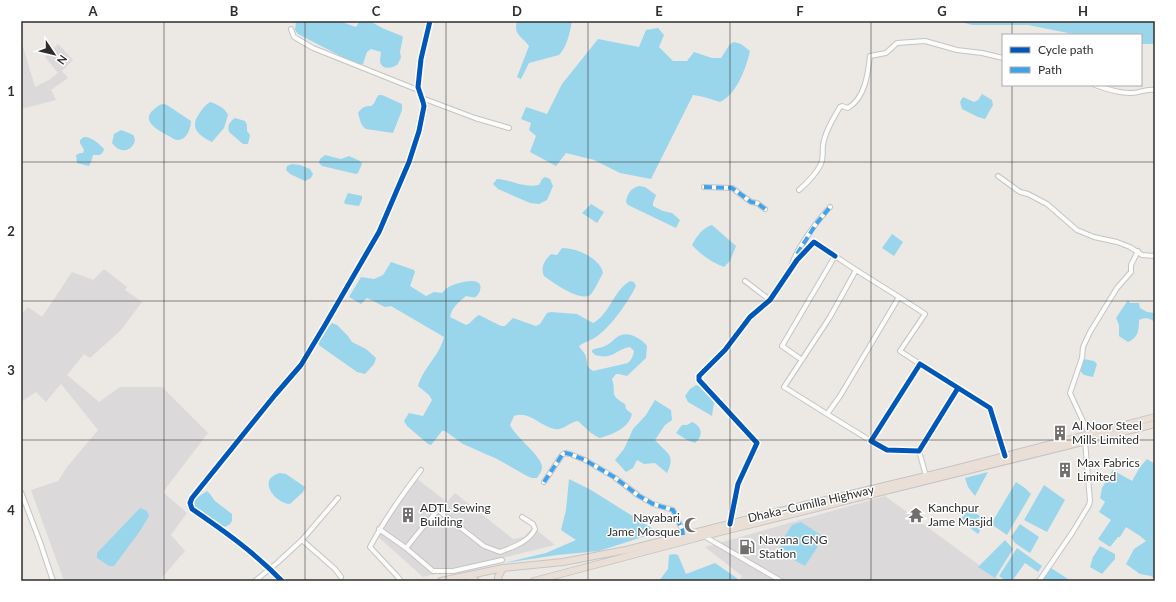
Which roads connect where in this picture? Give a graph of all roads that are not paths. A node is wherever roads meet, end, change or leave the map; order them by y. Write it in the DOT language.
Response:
graph roads {
  1 [pos="430,21"];
  2 [pos="291,29"];
  3 [pos="1002,58"];
  4 [pos="1098,86"];
  5 [pos="418,90"];
  6 [pos="1155,90"];
  7 [pos="422,98"];
  8 [pos="510,128"];
  9 [pos="998,176"];
  10 [pos="704,187"];
  11 [pos="799,190"];
  12 [pos="830,207"];
  13 [pos="765,209"];
  14 [pos="1138,251"];
  15 [pos="835,256"];
  16 [pos="1155,256"];
  17 [pos="856,270"];
  18 [pos="790,271"];
  19 [pos="745,280"];
  20 [pos="899,297"];
  21 [pos="770,300"];
  22 [pos="802,360"];
  23 [pos="920,364"];
  24 [pos="958,388"];
  25 [pos="828,414"];
  26 [pos="1155,417"];
  27 [pos="1155,424"];
  28 [pos="1089,434"];
  29 [pos="871,441"];
  30 [pos="1085,441"];
  31 [pos="919,451"];
  32 [pos="1005,456"];
  33 [pos="421,470"];
  34 [pos="951,473"];
  35 [pos="926,476"];
  36 [pos="544,482"];
  37 [pos="21,492"];
  38 [pos="338,498"];
  39 [pos="522,517"];
  40 [pos="730,524"];
  41 [pos="379,529"];
  42 [pos="683,535"];
  43 [pos="704,536"];
  44 [pos="302,540"];
  45 [pos="406,548"];
  46 [pos="502,560"];
  47 [pos="270,568"];
  48 [pos="503,568"];
  49 [pos="467,576"];
  50 [pos="341,577"];
  51 [pos="53,581"];
  52 [pos="254,581"];
  53 [pos="282,581"];
  54 [pos="401,581"];
  55 [pos="441,581"];
  56 [pos="476,581"];
  57 [pos="499,581"];
  58 [pos="534,581"];
  59 [pos="781,581"];
  60 [pos="1039,581"];
  1 -- 5 [label="street"];
  2 -- 5 [label="street"];
  3 -- 11 [label="street"];
  4 -- 6 [label="street"];
  5 -- 7 [label="street"];
  7 -- 8 [label="street"];
  7 -- 47 [label="street"];
  9 -- 14 [label="street"];
  10 -- 13 [label="street"];
  12 -- 18 [label="street"];
  14 -- 16 [label="street"];
  14 -- 28 [label="street"];
  15 -- 17 [label="street"];
  15 -- 18 [label="street"];
  15 -- 22 [label="street"];
  17 -- 20 [label="street"];
  17 -- 22 [label="street"];
  18 -- 21 [label="street"];
  19 -- 21 [label="street"];
  20 -- 23 [label="street"];
  20 -- 25 [label="street"];
  21 -- 40 [label="street"];
  22 -- 25 [label="street"];
  23 -- 24 [label="street"];
  23 -- 29 [label="street"];
  24 -- 31 [label="street"];
  24 -- 32 [label="street"];
  25 -- 29 [label="street"];
  26 -- 28 [label="highway, Dhaka–Cumilla Highway"];
  27 -- 30 [label="highway, Dhaka–Cumilla Highway"];
  28 -- 32 [label="highway, Dhaka–Cumilla Highway"];
  29 -- 31 [label="street"];
  30 -- 34 [label="highway, Dhaka–Cumilla Highway"];
  30 -- 60 [label="street"];
  31 -- 35 [label="street"];
  32 -- 34 [label="highway, Dhaka–Cumilla Highway"];
  33 -- 41 [label="street"];
  34 -- 35 [label="highway, Dhaka–Cumilla Highway"];
  34 -- 43 [label="highway, Dhaka–Cumilla Highway"];
  35 -- 40 [label="highway, Dhaka–Cumilla Highway"];
  36 -- 42 [label="street"];
  37 -- 51 [label="street"];
  38 -- 44 [label="street"];
  39 -- 45 [label="street"];
  40 -- 42 [label="highway, Dhaka–Cumilla Highway"];
  41 -- 45 [label="street"];
  41 -- 54 [label="street"];
  42 -- 48 [label="highway, Dhaka–Cumilla Highway"];
  43 -- 58 [label="highway, Dhaka–Cumilla Highway"];
  43 -- 59 [label="street"];
  44 -- 47 [label="street"];
  44 -- 50 [label="street"];
  45 -- 46 [label="street"];
  47 -- 52 [label="street"];
  47 -- 53 [label="street"];
  48 -- 49 [label="highway, Dhaka–Cumilla Highway"];
  48 -- 57 [label="highway"];
  49 -- 55 [label="highway, Dhaka–Cumilla Highway"];
  49 -- 56 [label="highway"];
}
